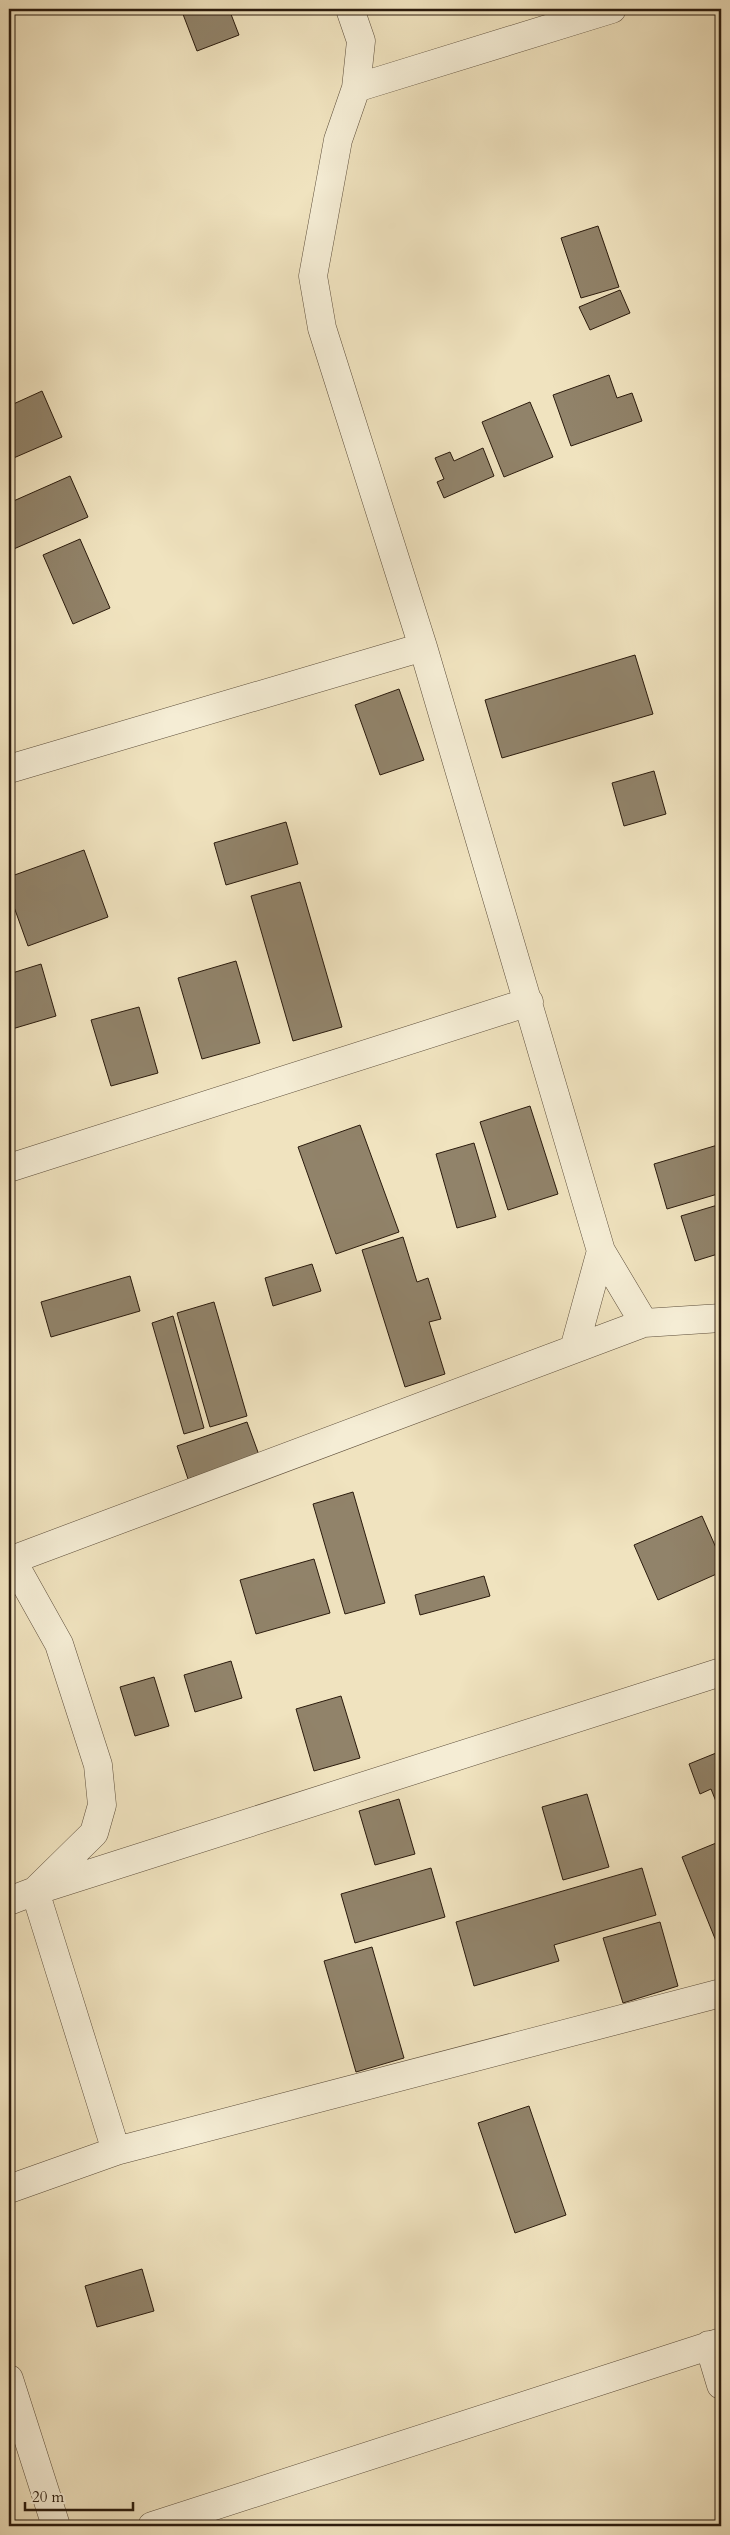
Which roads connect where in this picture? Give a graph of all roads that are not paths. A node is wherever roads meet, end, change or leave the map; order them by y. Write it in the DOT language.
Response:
graph roads {
  1 [pos="350,9"];
  2 [pos="612,9"];
  3 [pos="356,88"];
  4 [pos="423,646"];
  5 [pos="9,768"];
  6 [pos="529,1002"];
  7 [pos="9,1168"];
  8 [pos="601,1251"];
  9 [pos="721,1318"];
  10 [pos="644,1323"];
  11 [pos="574,1349"];
  12 [pos="10,1560"];
  13 [pos="721,1672"];
  14 [pos="35,1891"];
  15 [pos="9,1901"];
  16 [pos="721,1993"];
  17 [pos="116,2151"];
  18 [pos="9,2189"];
  19 [pos="715,2344"];
  20 [pos="9,2379"];
  21 [pos="721,2385"];
  22 [pos="56,2526"];
  23 [pos="152,2526"];
  1 -- 3 [label="street"];
  2 -- 3 [label="street"];
  3 -- 4 [label="street"];
  4 -- 5 [label="street"];
  4 -- 6 [label="street"];
  6 -- 7 [label="street"];
  6 -- 8 [label="street"];
  8 -- 10 [label="street"];
  8 -- 11 [label="street"];
  9 -- 10 [label="street"];
  10 -- 11 [label="street"];
  11 -- 12 [label="street"];
  12 -- 14 [label="street"];
  13 -- 14 [label="street"];
  14 -- 15 [label="street"];
  14 -- 17 [label="street"];
  16 -- 17 [label="street"];
  17 -- 18 [label="street"];
  19 -- 21 [label="street"];
  19 -- 23 [label="street"];
  20 -- 22 [label="street"];
}
